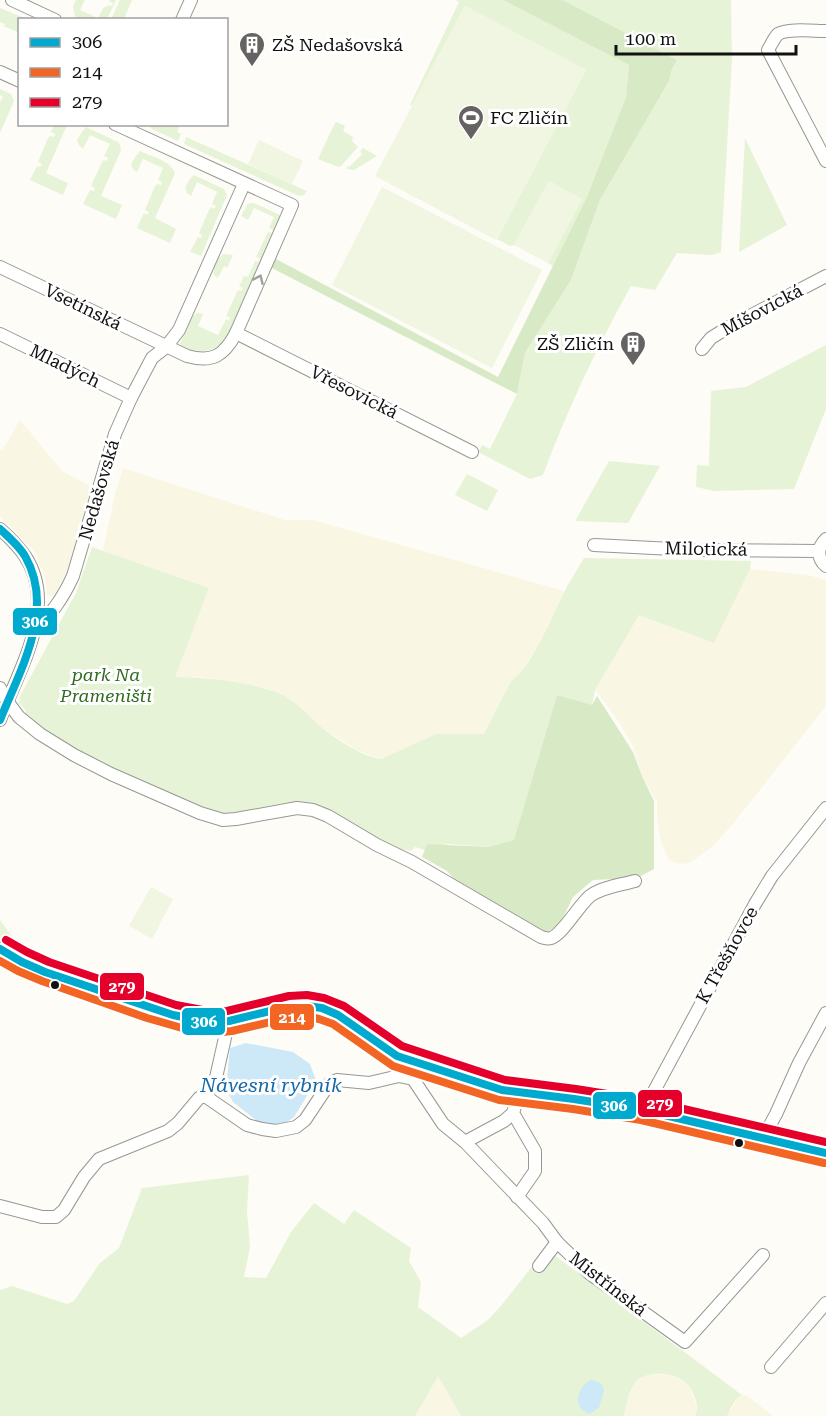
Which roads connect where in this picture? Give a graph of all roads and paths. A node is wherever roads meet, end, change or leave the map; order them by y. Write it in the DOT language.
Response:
graph roads {
  1 [pos="12,0"];
  2 [pos="191,0"];
  3 [pos="51,18"];
  4 [pos="183,18"];
  5 [pos="826,31"];
  6 [pos="0,72"];
  7 [pos="18,80"];
  8 [pos="120,126"];
  9 [pos="826,161"];
  10 [pos="244,184"];
  11 [pos="0,267"];
  12 [pos="826,276"];
  13 [pos="236,333"];
  14 [pos="0,334"];
  15 [pos="166,347"];
  16 [pos="702,349"];
  17 [pos="131,398"];
  18 [pos="472,452"];
  19 [pos="0,529"];
  20 [pos="826,539"];
  21 [pos="594,545"];
  22 [pos="819,551"];
  23 [pos="826,566"];
  24 [pos="33,633"];
  25 [pos="0,688"];
  26 [pos="7,701"];
  27 [pos="0,720"];
  28 [pos="826,808"];
  29 [pos="635,881"];
  30 [pos="0,949"];
  31 [pos="826,1013"];
  32 [pos="230,1020"];
  33 [pos="419,1064"];
  34 [pos="413,1079"];
  35 [pos="519,1093"];
  36 [pos="205,1096"];
  37 [pos="643,1110"];
  38 [pos="513,1113"];
  39 [pos="763,1138"];
  40 [pos="465,1142"];
  41 [pos="826,1153"];
  42 [pos="517,1197"];
  43 [pos="0,1206"];
  44 [pos="557,1242"];
  45 [pos="763,1255"];
  46 [pos="539,1266"];
  47 [pos="826,1303"];
  48 [pos="771,1368"];
  1 -- 3 [label="street"];
  2 -- 4 [label="street"];
  5 -- 9 [label="street"];
  6 -- 7 [label="street"];
  8 -- 10 [label="street"];
  13 -- 10 [label="street, one-way"];
  10 -- 15 [label="street, Nedašovská"];
  11 -- 15 [label="street, Vsetínská"];
  12 -- 16 [label="street, Míšovická"];
  13 -- 15 [label="street"];
  13 -- 18 [label="street, Vřesovická"];
  14 -- 17 [label="street, Mladých"];
  15 -- 17 [label="street, Nedašovská"];
  17 -- 24 [label="street, Nedašovská"];
  19 -- 24 [label="street"];
  20 -- 22 [label="street"];
  21 -- 22 [label="street, Milotická"];
  22 -- 23 [label="street"];
  24 -- 26 [label="street"];
  25 -- 26 [label="street"];
  26 -- 27 [label="street"];
  26 -- 29 [label="street"];
  28 -- 37 [label="street, K Třešňovce"];
  30 -- 32 [label="street"];
  31 -- 39 [label="street"];
  32 -- 33 [label="street"];
  32 -- 36 [label="street"];
  33 -- 34 [label="street"];
  33 -- 35 [label="street"];
  34 -- 36 [label="street"];
  34 -- 40 [label="street, Mistřínská"];
  35 -- 37 [label="street"];
  35 -- 38 [label="street"];
  36 -- 43 [label="street"];
  37 -- 39 [label="street"];
  38 -- 40 [label="street"];
  38 -- 42 [label="street"];
  39 -- 41 [label="street"];
  40 -- 42 [label="street, Mistřínská"];
  42 -- 44 [label="street, Mistřínská"];
  44 -- 45 [label="street, Mistřínská"];
  44 -- 46 [label="street"];
  47 -- 48 [label="street"];
}
